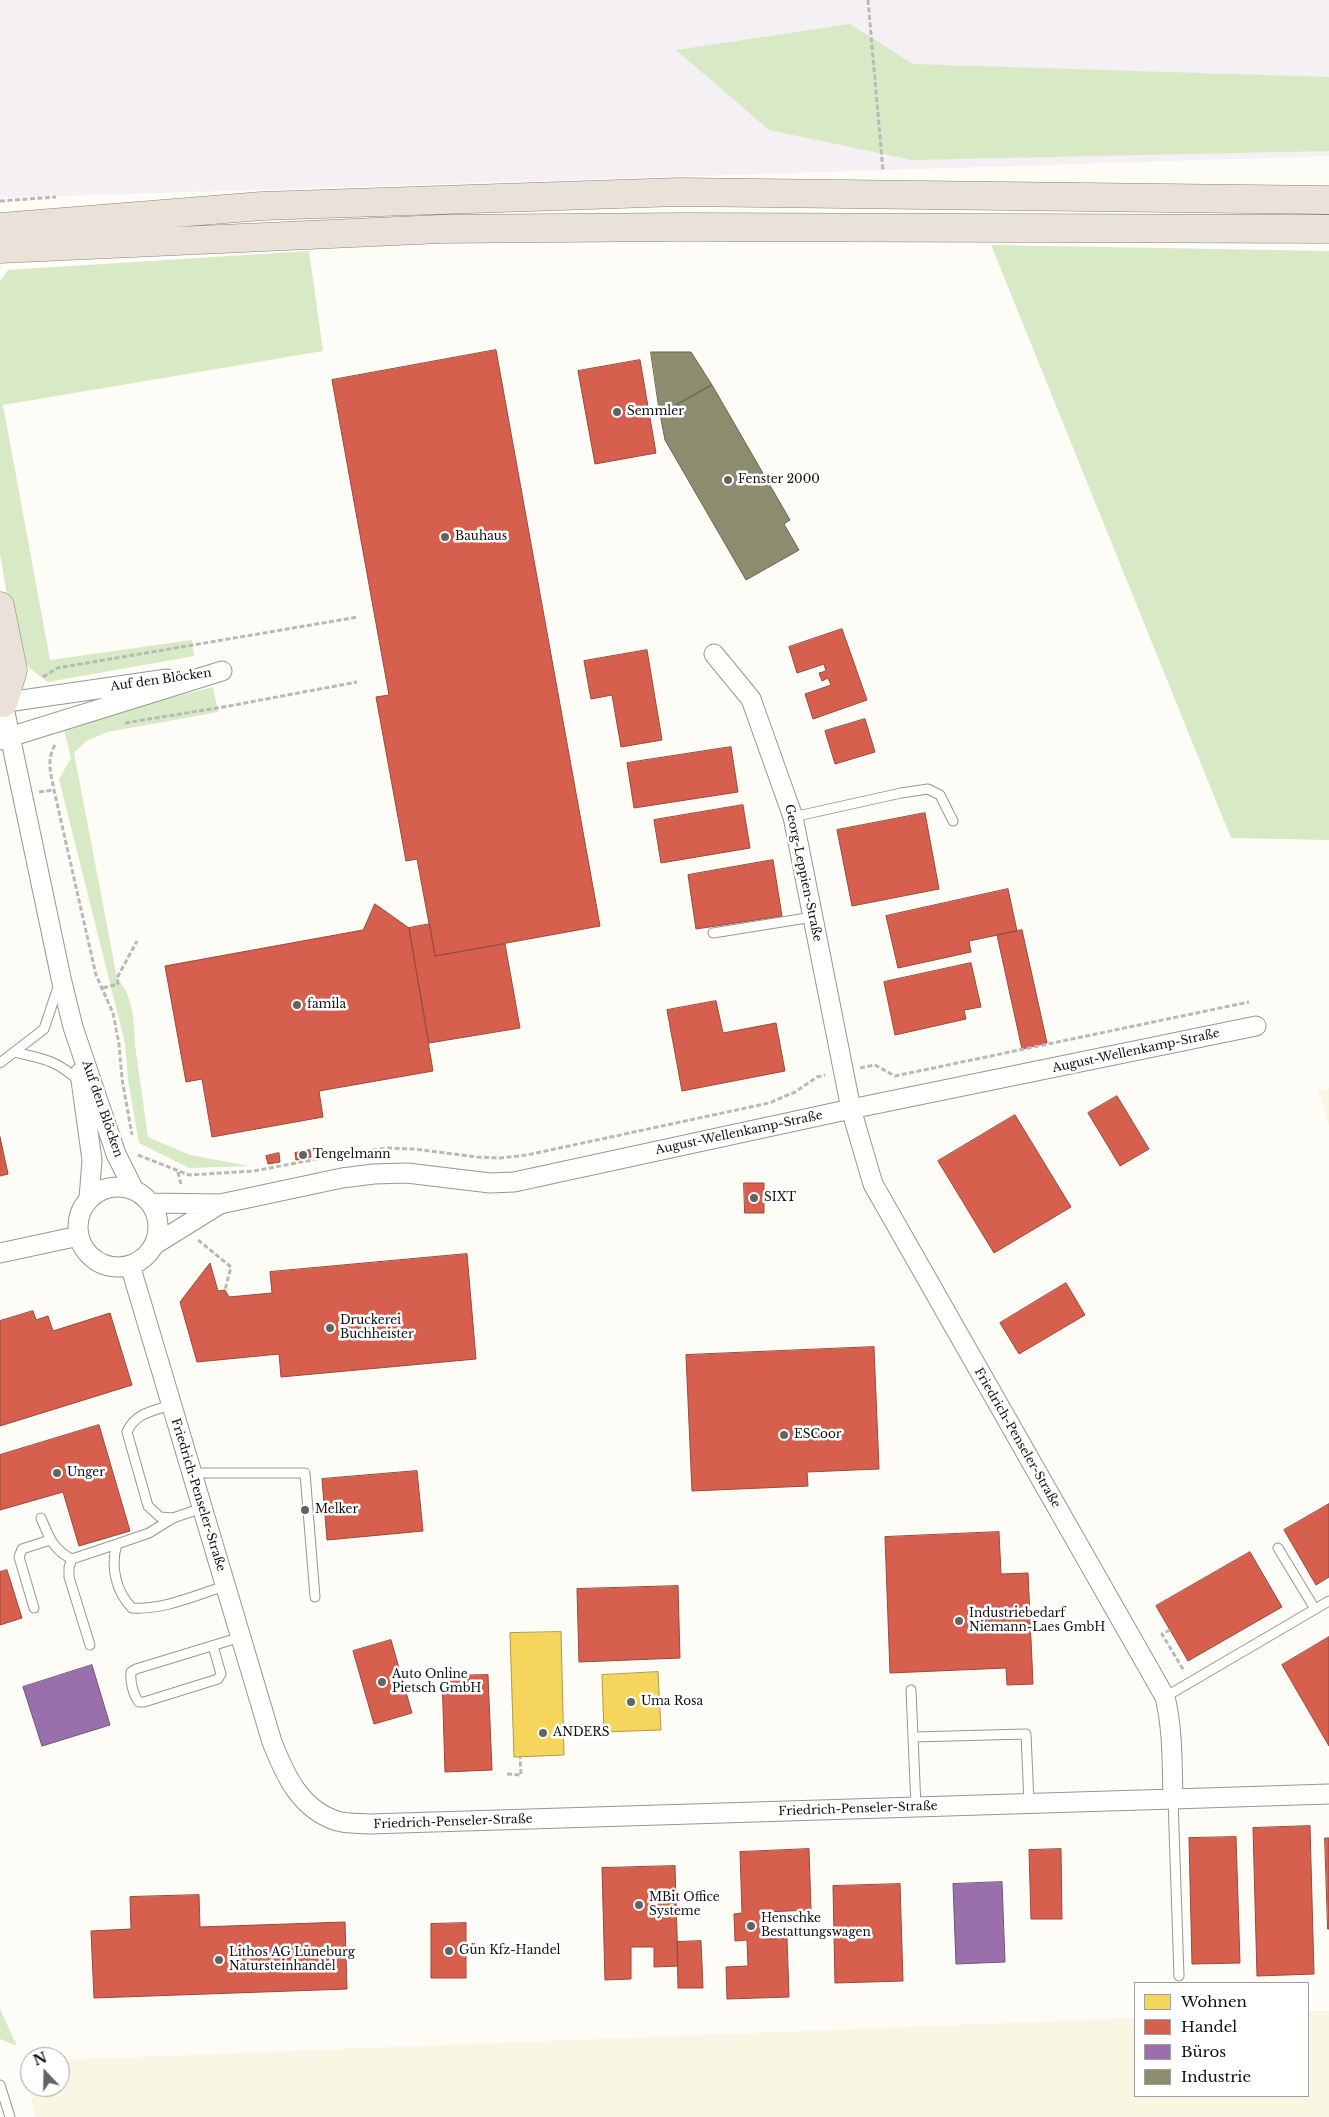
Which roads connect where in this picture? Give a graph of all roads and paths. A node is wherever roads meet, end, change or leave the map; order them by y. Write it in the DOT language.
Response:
graph roads {
  1 [pos="868,0"];
  2 [pos="883,174"];
  3 [pos="1329,200"];
  4 [pos="0,227"];
  5 [pos="1329,229"];
  6 [pos="38,247"];
  7 [pos="0,249"];
  8 [pos="0,264"];
  9 [pos="0,606"];
  10 [pos="358,617"];
  11 [pos="217,640"];
  12 [pos="714,654"];
  13 [pos="357,682"];
  14 [pos="1,701"];
  15 [pos="229,706"];
  16 [pos="5,739"];
  17 [pos="55,745"];
  18 [pos="793,817"];
  19 [pos="953,821"];
  20 [pos="813,917"];
  21 [pos="713,933"];
  22 [pos="137,941"];
  23 [pos="61,978"];
  24 [pos="103,988"];
  25 [pos="1249,1002"];
  26 [pos="1256,1026"];
  27 [pos="74,1027"];
  28 [pos="14,1052"];
  29 [pos="0,1062"];
  30 [pos="845,1071"];
  31 [pos="82,1084"];
  32 [pos="851,1109"];
  33 [pos="132,1140"];
  34 [pos="134,1148"];
  35 [pos="134,1190"];
  36 [pos="89,1198"];
  37 [pos="150,1203"];
  38 [pos="220,1204"];
  39 [pos="78,1236"];
  40 [pos="154,1245"];
  41 [pos="0,1253"];
  42 [pos="130,1265"];
  43 [pos="231,1267"];
  44 [pos="225,1290"];
  45 [pos="171,1404"];
  46 [pos="192,1473"];
  47 [pos="202,1508"];
  48 [pos="41,1518"];
  49 [pos="173,1518"];
  50 [pos="50,1540"];
  51 [pos="117,1544"];
  52 [pos="1278,1548"];
  53 [pos="72,1559"];
  54 [pos="226,1586"];
  55 [pos="315,1597"];
  56 [pos="1329,1602"];
  57 [pos="34,1608"];
  58 [pos="1315,1609"];
  59 [pos="1170,1630"];
  60 [pos="241,1637"];
  61 [pos="90,1645"];
  62 [pos="213,1646"];
  63 [pos="1190,1682"];
  64 [pos="911,1690"];
  65 [pos="1165,1697"];
  66 [pos="913,1737"];
  67 [pos="520,1757"];
  68 [pos="507,1774"];
  69 [pos="1329,1794"];
  70 [pos="1173,1799"];
  71 [pos="1029,1803"];
  72 [pos="916,1807"];
  73 [pos="1179,1976"];
  74 [pos="0,2085"];
  75 [pos="10,2117"];
  1 -- 2 [label="path"];
  3 -- 4 [label="highway"];
  5 -- 6 [label="highway"];
  6 -- 7 [label="highway"];
  6 -- 8 [label="highway"];
  9 -- 14 [label="highway"];
  10 -- 11 [label="path"];
  12 -- 18 [label="street, Georg-Leppien-Straße"];
  13 -- 15 [label="path"];
  14 -- 16 [label="street, Auf den Blöcken"];
  14 -- 16 [label="street, Auf den Blöcken"];
  16 -- 23 [label="street, Auf den Blöcken"];
  17 -- 24 [label="path"];
  18 -- 19 [label="lane"];
  18 -- 20 [label="street, Georg-Leppien-Straße"];
  20 -- 21 [label="lane"];
  20 -- 30 [label="street, Georg-Leppien-Straße"];
  22 -- 24 [label="path"];
  23 -- 27 [label="street, Auf den Blöcken"];
  23 -- 28 [label="lane"];
  24 -- 33 [label="path"];
  25 -- 30 [label="path"];
  26 -- 32 [label="street, August-Wellenkamp-Straße"];
  27 -- 31 [label="street, Auf den Blöcken"];
  27 -- 35 [label="street, Auf den Blöcken"];
  28 -- 29 [label="lane"];
  28 -- 31 [label="lane"];
  30 -- 32 [label="street, Georg-Leppien-Straße"];
  30 -- 34 [label="path"];
  31 -- 36 [label="street, Auf den Blöcken"];
  32 -- 38 [label="street, August-Wellenkamp-Straße"];
  32 -- 65 [label="street, Friedrich-Penseler-Straße"];
  35 -- 36 [label="street"];
  35 -- 37 [label="street, Auf den Blöcken"];
  36 -- 39 [label="street, Auf den Blöcken"];
  37 -- 38 [label="street, August-Wellenkamp-Straße"];
  37 -- 40 [label="street"];
  38 -- 40 [label="street, August-Wellenkamp-Straße"];
  39 -- 41 [label="street"];
  39 -- 42 [label="street"];
  40 -- 42 [label="street"];
  42 -- 45 [label="street, Friedrich-Penseler-Straße"];
  43 -- 44 [label="path"];
  45 -- 46 [label="street, Friedrich-Penseler-Straße"];
  45 -- 49 [label="lane"];
  46 -- 47 [label="street, Friedrich-Penseler-Straße"];
  46 -- 55 [label="lane"];
  47 -- 49 [label="lane"];
  47 -- 54 [label="street, Friedrich-Penseler-Straße"];
  48 -- 50 [label="lane"];
  49 -- 51 [label="lane"];
  50 -- 53 [label="lane"];
  50 -- 57 [label="lane"];
  51 -- 53 [label="lane"];
  51 -- 54 [label="lane"];
  52 -- 58 [label="lane"];
  53 -- 61 [label="lane"];
  54 -- 60 [label="street, Friedrich-Penseler-Straße"];
  56 -- 58 [label="lane"];
  58 -- 63 [label="lane"];
  59 -- 63 [label="path"];
  60 -- 62 [label="lane"];
  60 -- 72 [label="street, Friedrich-Penseler-Straße"];
  62 -- 62 [label="lane"];
  63 -- 65 [label="lane"];
  64 -- 66 [label="lane"];
  65 -- 70 [label="street, Friedrich-Penseler-Straße"];
  66 -- 71 [label="lane"];
  66 -- 72 [label="lane"];
  67 -- 68 [label="path"];
  69 -- 70 [label="street, Friedrich-Penseler-Straße"];
  70 -- 71 [label="street, Friedrich-Penseler-Straße"];
  70 -- 73 [label="lane"];
  71 -- 72 [label="street, Friedrich-Penseler-Straße"];
  74 -- 75 [label="lane"];
}
